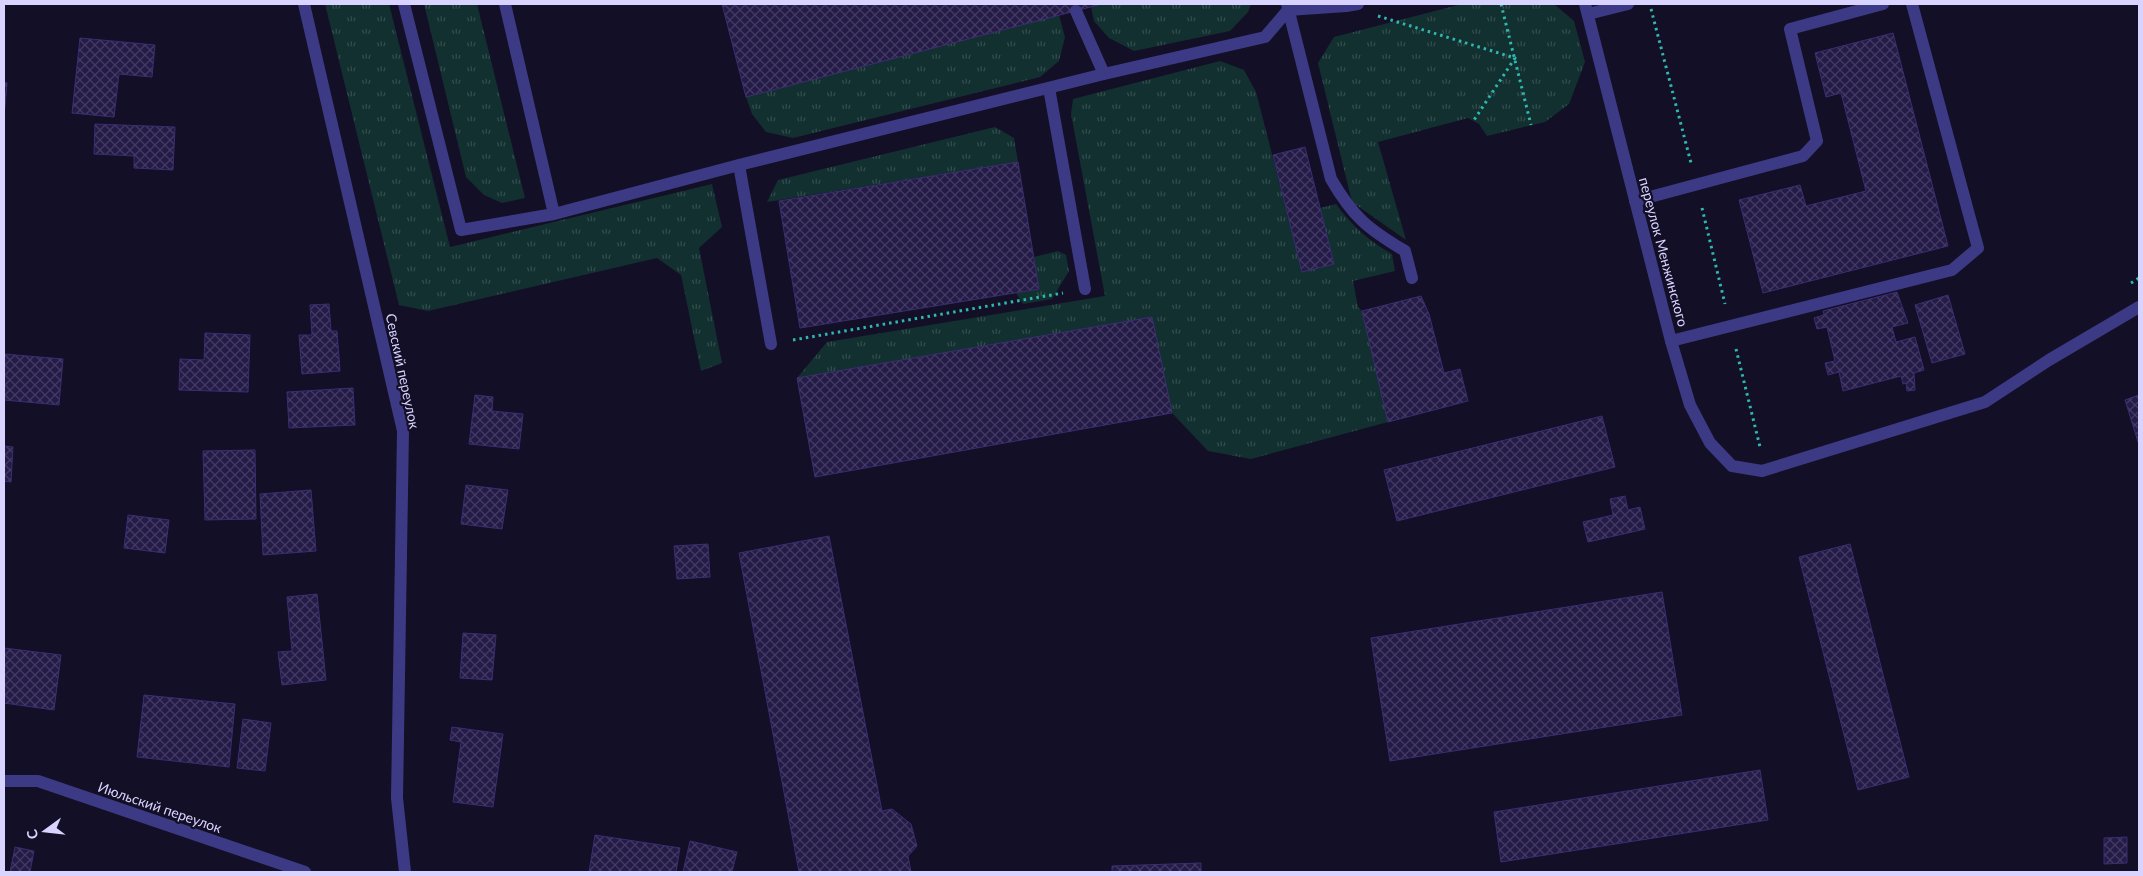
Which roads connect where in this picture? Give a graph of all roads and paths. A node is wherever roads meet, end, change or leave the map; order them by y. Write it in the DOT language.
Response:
graph roads {
  1 [pos="304,4"];
  2 [pos="404,4"];
  3 [pos="505,4"];
  4 [pos="1501,4"];
  5 [pos="1628,4"];
  6 [pos="1883,4"];
  7 [pos="1912,4"];
  8 [pos="1352,5"];
  9 [pos="1288,7"];
  10 [pos="1586,9"];
  11 [pos="1076,11"];
  12 [pos="1515,58"];
  13 [pos="1104,74"];
  14 [pos="1049,88"];
  15 [pos="1474,120"];
  16 [pos="1531,125"];
  17 [pos="739,165"];
  18 [pos="1635,201"];
  19 [pos="554,214"];
  20 [pos="1412,278"];
  21 [pos="1085,289"];
  22 [pos="2139,307"];
  23 [pos="1671,341"];
  24 [pos="770,344"];
  25 [pos="4,781"];
  26 [pos="305,872"];
  27 [pos="405,872"];
  1 -- 27 [label="street, Севский переулок"];
  2 -- 19 [label="street"];
  3 -- 19 [label="street"];
  4 -- 12 [label="path"];
  5 -- 10 [label="street"];
  6 -- 18 [label="street"];
  7 -- 23 [label="street"];
  8 -- 9 [label="street"];
  8 -- 12 [label="path"];
  9 -- 13 [label="street"];
  9 -- 20 [label="street"];
  10 -- 18 [label="street, переулок Менжинского"];
  11 -- 13 [label="street"];
  12 -- 15 [label="path"];
  12 -- 16 [label="path"];
  13 -- 14 [label="street"];
  14 -- 17 [label="street"];
  14 -- 21 [label="street"];
  17 -- 19 [label="street"];
  17 -- 24 [label="street"];
  18 -- 23 [label="street, переулок Менжинского"];
  21 -- 24 [label="path"];
  22 -- 23 [label="street, переулок Менжинского"];
  25 -- 26 [label="street, Июльский переулок"];
}
